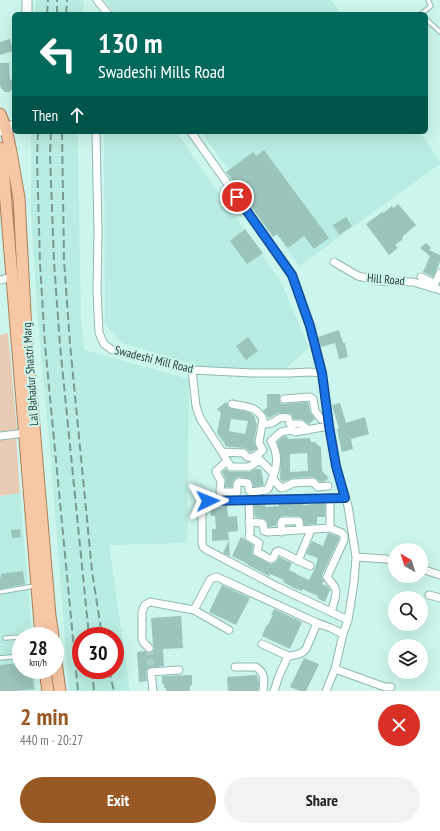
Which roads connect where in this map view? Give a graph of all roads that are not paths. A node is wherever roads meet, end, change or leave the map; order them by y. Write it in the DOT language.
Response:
graph roads {
  1 [pos="27,0"];
  2 [pos="96,0"];
  3 [pos="428,0"];
  4 [pos="27,12"];
  5 [pos="104,12"];
  6 [pos="424,12"];
  7 [pos="428,21"];
  8 [pos="440,32"];
  9 [pos="0,114"];
  10 [pos="7,128"];
  11 [pos="96,134"];
  12 [pos="192,134"];
  13 [pos="4,151"];
  14 [pos="19,198"];
  15 [pos="3,199"];
  16 [pos="334,262"];
  17 [pos="440,273"];
  18 [pos="12,277"];
  19 [pos="421,277"];
  20 [pos="0,280"];
  21 [pos="436,287"];
  22 [pos="192,370"];
  23 [pos="322,373"];
  24 [pos="26,384"];
  25 [pos="284,399"];
  26 [pos="232,404"];
  27 [pos="263,424"];
  28 [pos="328,424"];
  29 [pos="291,427"];
  30 [pos="25,433"];
  31 [pos="0,436"];
  32 [pos="271,441"];
  33 [pos="262,450"];
  34 [pos="222,452"];
  35 [pos="32,457"];
  36 [pos="258,458"];
  37 [pos="227,461"];
  38 [pos="273,476"];
  39 [pos="328,486"];
  40 [pos="330,498"];
  41 [pos="345,498"];
  42 [pos="249,500"];
  43 [pos="36,508"];
  44 [pos="249,522"];
  45 [pos="330,528"];
  46 [pos="311,530"];
  47 [pos="356,557"];
  48 [pos="298,560"];
  49 [pos="388,560"];
  50 [pos="310,566"];
  51 [pos="428,571"];
  52 [pos="440,575"];
  53 [pos="37,586"];
  54 [pos="0,592"];
  55 [pos="429,595"];
  56 [pos="440,598"];
  57 [pos="194,610"];
  58 [pos="331,612"];
  59 [pos="45,616"];
  60 [pos="348,620"];
  61 [pos="317,623"];
  62 [pos="41,627"];
  63 [pos="49,627"];
  64 [pos="229,630"];
  65 [pos="343,634"];
  66 [pos="5,638"];
  67 [pos="12,638"];
  68 [pos="262,644"];
  69 [pos="149,648"];
  70 [pos="288,656"];
  71 [pos="12,657"];
  72 [pos="0,658"];
  73 [pos="235,667"];
  74 [pos="335,669"];
  75 [pos="179,670"];
  76 [pos="46,679"];
  77 [pos="58,679"];
  78 [pos="391,687"];
  79 [pos="48,691"];
  80 [pos="60,691"];
  81 [pos="153,691"];
  82 [pos="263,691"];
  83 [pos="274,691"];
  84 [pos="326,691"];
  1 -- 4 [label="street"];
  2 -- 5 [label="street"];
  3 -- 6 [label="lane"];
  7 -- 8 [label="lane"];
  9 -- 10 [label="main road, Lal Bahadur Shastri Marg"];
  10 -- 13 [label="main road, Lal Bahadur Shastri Marg"];
  11 -- 22 [label="street, Swadeshi Mill Road"];
  12 -- 23 [label="street"];
  13 -- 14 [label="main road, Lal Bahadur Shastri Marg"];
  13 -- 15 [label="main road, Lal Bahadur Shastri Marg"];
  14 -- 15 [label="street"];
  14 -- 24 [label="main road, Lal Bahadur Shastri Marg"];
  15 -- 18 [label="main road, Lal Bahadur Shastri Marg"];
  16 -- 21 [label="street, Hill Road"];
  17 -- 21 [label="street"];
  18 -- 20 [label="street"];
  18 -- 24 [label="main road, Lal Bahadur Shastri Marg"];
  19 -- 21 [label="street"];
  22 -- 23 [label="street, Swadeshi Mill Road"];
  22 -- 34 [label="street"];
  23 -- 28 [label="street"];
  24 -- 30 [label="main road, Lal Bahadur Shastri Marg"];
  24 -- 35 [label="main road, Lal Bahadur Shastri Marg"];
  25 -- 28 [label="street"];
  26 -- 27 [label="street"];
  27 -- 29 [label="street"];
  27 -- 33 [label="street"];
  28 -- 29 [label="street"];
  28 -- 41 [label="street"];
  29 -- 32 [label="street"];
  30 -- 31 [label="street"];
  30 -- 35 [label="main road, Lal Bahadur Shastri Marg"];
  32 -- 33 [label="street"];
  32 -- 38 [label="street"];
  33 -- 36 [label="street"];
  34 -- 36 [label="street"];
  34 -- 37 [label="street"];
  35 -- 43 [label="main road, Lal Bahadur Shastri Marg"];
  36 -- 37 [label="street"];
  36 -- 38 [label="street"];
  37 -- 38 [label="street"];
  38 -- 39 [label="street"];
  40 -- 41 [label="street"];
  40 -- 42 [label="street"];
  40 -- 45 [label="street"];
  41 -- 47 [label="street"];
  42 -- 44 [label="street"];
  42 -- 58 [label="street"];
  43 -- 53 [label="main road, Lal Bahadur Shastri Marg"];
  43 -- 59 [label="main road, Lal Bahadur Shastri Marg"];
  44 -- 46 [label="street"];
  44 -- 48 [label="street"];
  45 -- 46 [label="street"];
  45 -- 58 [label="street"];
  46 -- 48 [label="street"];
  47 -- 49 [label="street"];
  47 -- 60 [label="street"];
  48 -- 50 [label="street"];
  51 -- 52 [label="street"];
  53 -- 54 [label="lane"];
  53 -- 59 [label="main road, Lal Bahadur Shastri Marg"];
  55 -- 56 [label="street"];
  57 -- 61 [label="street"];
  57 -- 64 [label="street"];
  57 -- 69 [label="street"];
  58 -- 60 [label="street"];
  59 -- 62 [label="main road, Lal Bahadur Shastri Marg"];
  59 -- 63 [label="main road, Lal Bahadur Shastri Marg"];
  60 -- 65 [label="street"];
  61 -- 65 [label="street"];
  61 -- 70 [label="street"];
  65 -- 74 [label="street"];
  66 -- 67 [label="lane"];
  68 -- 70 [label="street"];
  70 -- 83 [label="street"];
  71 -- 72 [label="lane"];
  73 -- 82 [label="street"];
  74 -- 78 [label="street"];
  74 -- 84 [label="street"];
  75 -- 81 [label="street"];
  76 -- 79 [label="main road"];
  77 -- 80 [label="main road"];
}
